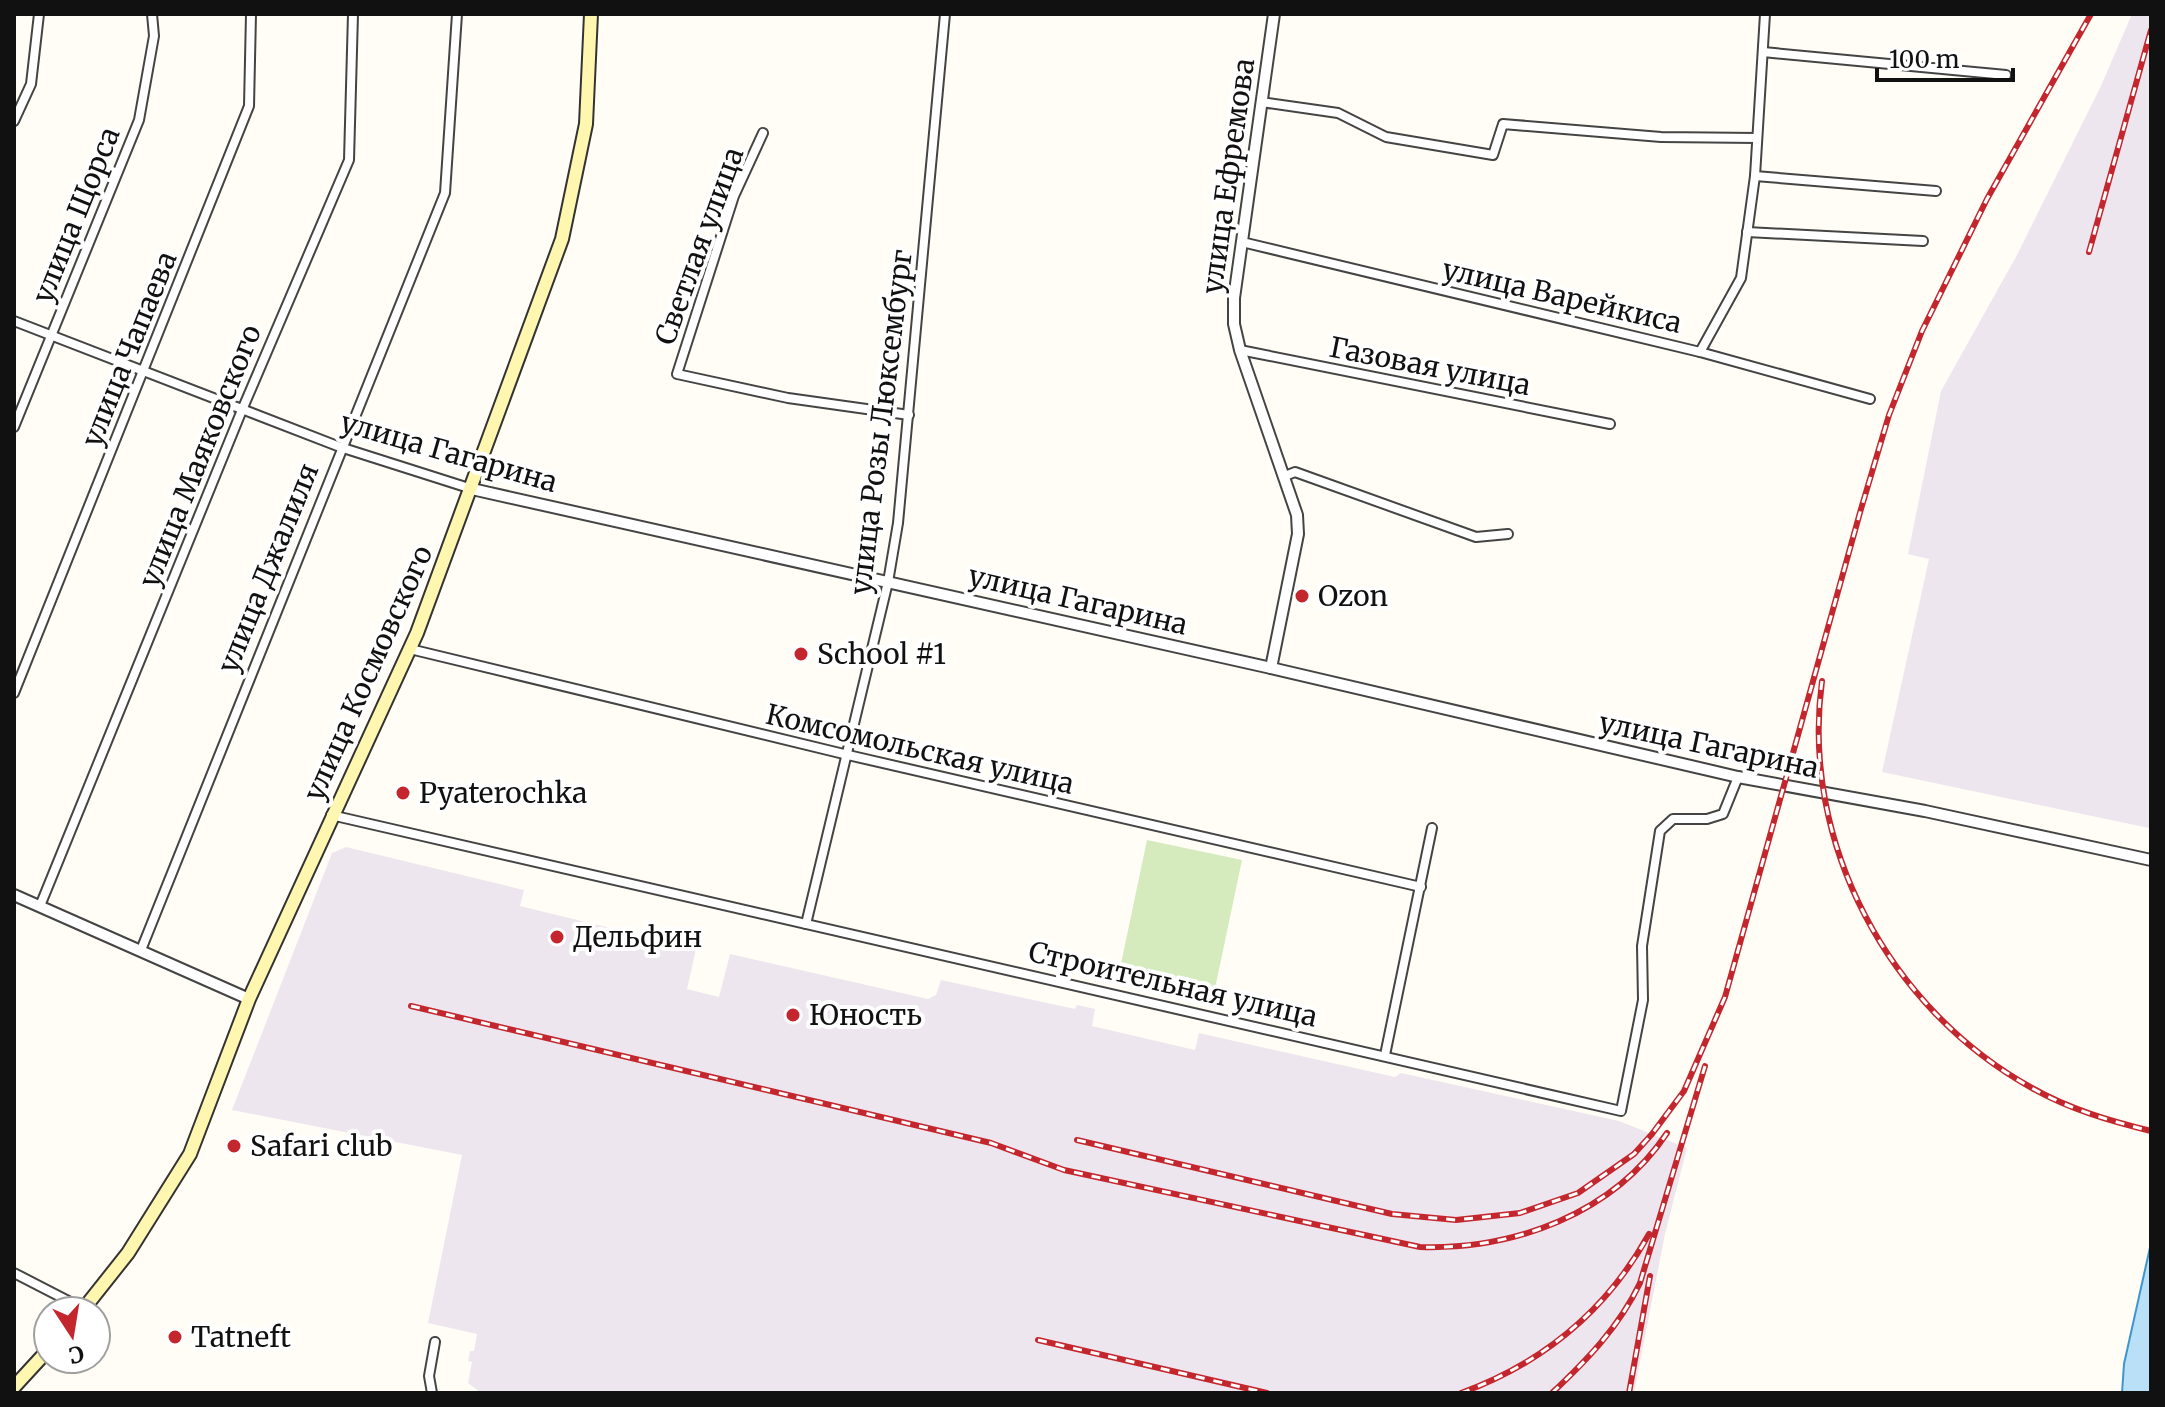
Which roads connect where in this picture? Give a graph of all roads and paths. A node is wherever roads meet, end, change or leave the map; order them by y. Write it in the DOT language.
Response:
graph roads {
  1 [pos="39,14"];
  2 [pos="152,14"];
  3 [pos="251,14"];
  4 [pos="353,14"];
  5 [pos="457,14"];
  6 [pos="591,14"];
  7 [pos="945,14"];
  8 [pos="1274,14"];
  9 [pos="1765,14"];
  10 [pos="1763,52"];
  11 [pos="2006,75"];
  12 [pos="1261,102"];
  13 [pos="14,121"];
  14 [pos="763,133"];
  15 [pos="1757,138"];
  16 [pos="1755,176"];
  17 [pos="1936,191"];
  18 [pos="1747,232"];
  19 [pos="1923,241"];
  20 [pos="1242,242"];
  21 [pos="14,321"];
  22 [pos="52,335"];
  23 [pos="1240,350"];
  24 [pos="1700,352"];
  25 [pos="144,371"];
  26 [pos="1870,399"];
  27 [pos="242,410"];
  28 [pos="909,415"];
  29 [pos="1610,424"];
  30 [pos="14,427"];
  31 [pos="340,447"];
  32 [pos="1285,476"];
  33 [pos="472,489"];
  34 [pos="1508,534"];
  35 [pos="888,582"];
  36 [pos="410,649"];
  37 [pos="1271,668"];
  38 [pos="14,693"];
  39 [pos="848,755"];
  40 [pos="1738,777"];
  41 [pos="331,815"];
  42 [pos="1432,828"];
  43 [pos="2151,860"];
  44 [pos="1421,887"];
  45 [pos="14,895"];
  46 [pos="40,906"];
  47 [pos="806,924"];
  48 [pos="141,950"];
  49 [pos="249,999"];
  50 [pos="1385,1055"];
  51 [pos="14,1273"];
  52 [pos="55,1295"];
  53 [pos="95,1295"];
  54 [pos="435,1342"];
  55 [pos="32,1367"];
  56 [pos="14,1387"];
  57 [pos="432,1393"];
  1 -- 13 [label="street"];
  2 -- 22 [label="street, улица Щорса"];
  3 -- 25 [label="street, улица Чапаева"];
  4 -- 27 [label="street, улица Маяковского"];
  5 -- 31 [label="street, улица Джалиля"];
  6 -- 33 [label="main road, улица Космовского"];
  7 -- 28 [label="street, улица Розы Люксембург"];
  8 -- 12 [label="street, улица Ефремова"];
  9 -- 10 [label="street"];
  10 -- 11 [label="street"];
  10 -- 15 [label="street"];
  12 -- 15 [label="street"];
  12 -- 20 [label="street, улица Ефремова"];
  14 -- 28 [label="street, Светлая улица"];
  15 -- 16 [label="street"];
  16 -- 17 [label="street"];
  16 -- 18 [label="street"];
  18 -- 19 [label="street"];
  18 -- 24 [label="street"];
  20 -- 23 [label="street, улица Ефремова"];
  20 -- 24 [label="street, улица Варейкиса"];
  21 -- 22 [label="street, улица Гагарина"];
  22 -- 25 [label="street, улица Гагарина"];
  22 -- 30 [label="street, улица Щорса"];
  23 -- 29 [label="street, Газовая улица"];
  23 -- 32 [label="street, улица Ефремова"];
  24 -- 26 [label="street, улица Варейкиса"];
  25 -- 27 [label="street, улица Гагарина"];
  25 -- 38 [label="street, улица Чапаева"];
  27 -- 31 [label="street, улица Гагарина"];
  27 -- 46 [label="street, улица Маяковского"];
  28 -- 35 [label="street, улица Розы Люксембург"];
  31 -- 33 [label="street, улица Гагарина"];
  31 -- 48 [label="street, улица Джалиля"];
  32 -- 34 [label="street"];
  32 -- 37 [label="street, улица Ефремова"];
  33 -- 35 [label="street, улица Гагарина"];
  33 -- 36 [label="main road, улица Космовского"];
  35 -- 37 [label="street, улица Гагарина"];
  35 -- 39 [label="street, улица Розы Люксембург"];
  36 -- 39 [label="street, Комсомольская улица"];
  36 -- 41 [label="main road, улица Космовского"];
  37 -- 40 [label="street, улица Гагарина"];
  39 -- 44 [label="street, Комсомольская улица"];
  39 -- 47 [label="street, улица Розы Люксембург"];
  40 -- 43 [label="street, улица Гагарина"];
  40 -- 50 [label="street, Строительная улица"];
  41 -- 47 [label="street, Строительная улица"];
  41 -- 49 [label="main road, улица Космовского"];
  42 -- 44 [label="street"];
  44 -- 50 [label="street"];
  45 -- 46 [label="street"];
  46 -- 48 [label="street"];
  47 -- 50 [label="street, Строительная улица"];
  48 -- 49 [label="street"];
  49 -- 53 [label="main road, улица Космовского"];
  51 -- 52 [label="street"];
  54 -- 57 [label="street"];
  55 -- 56 [label="main road"];
}
